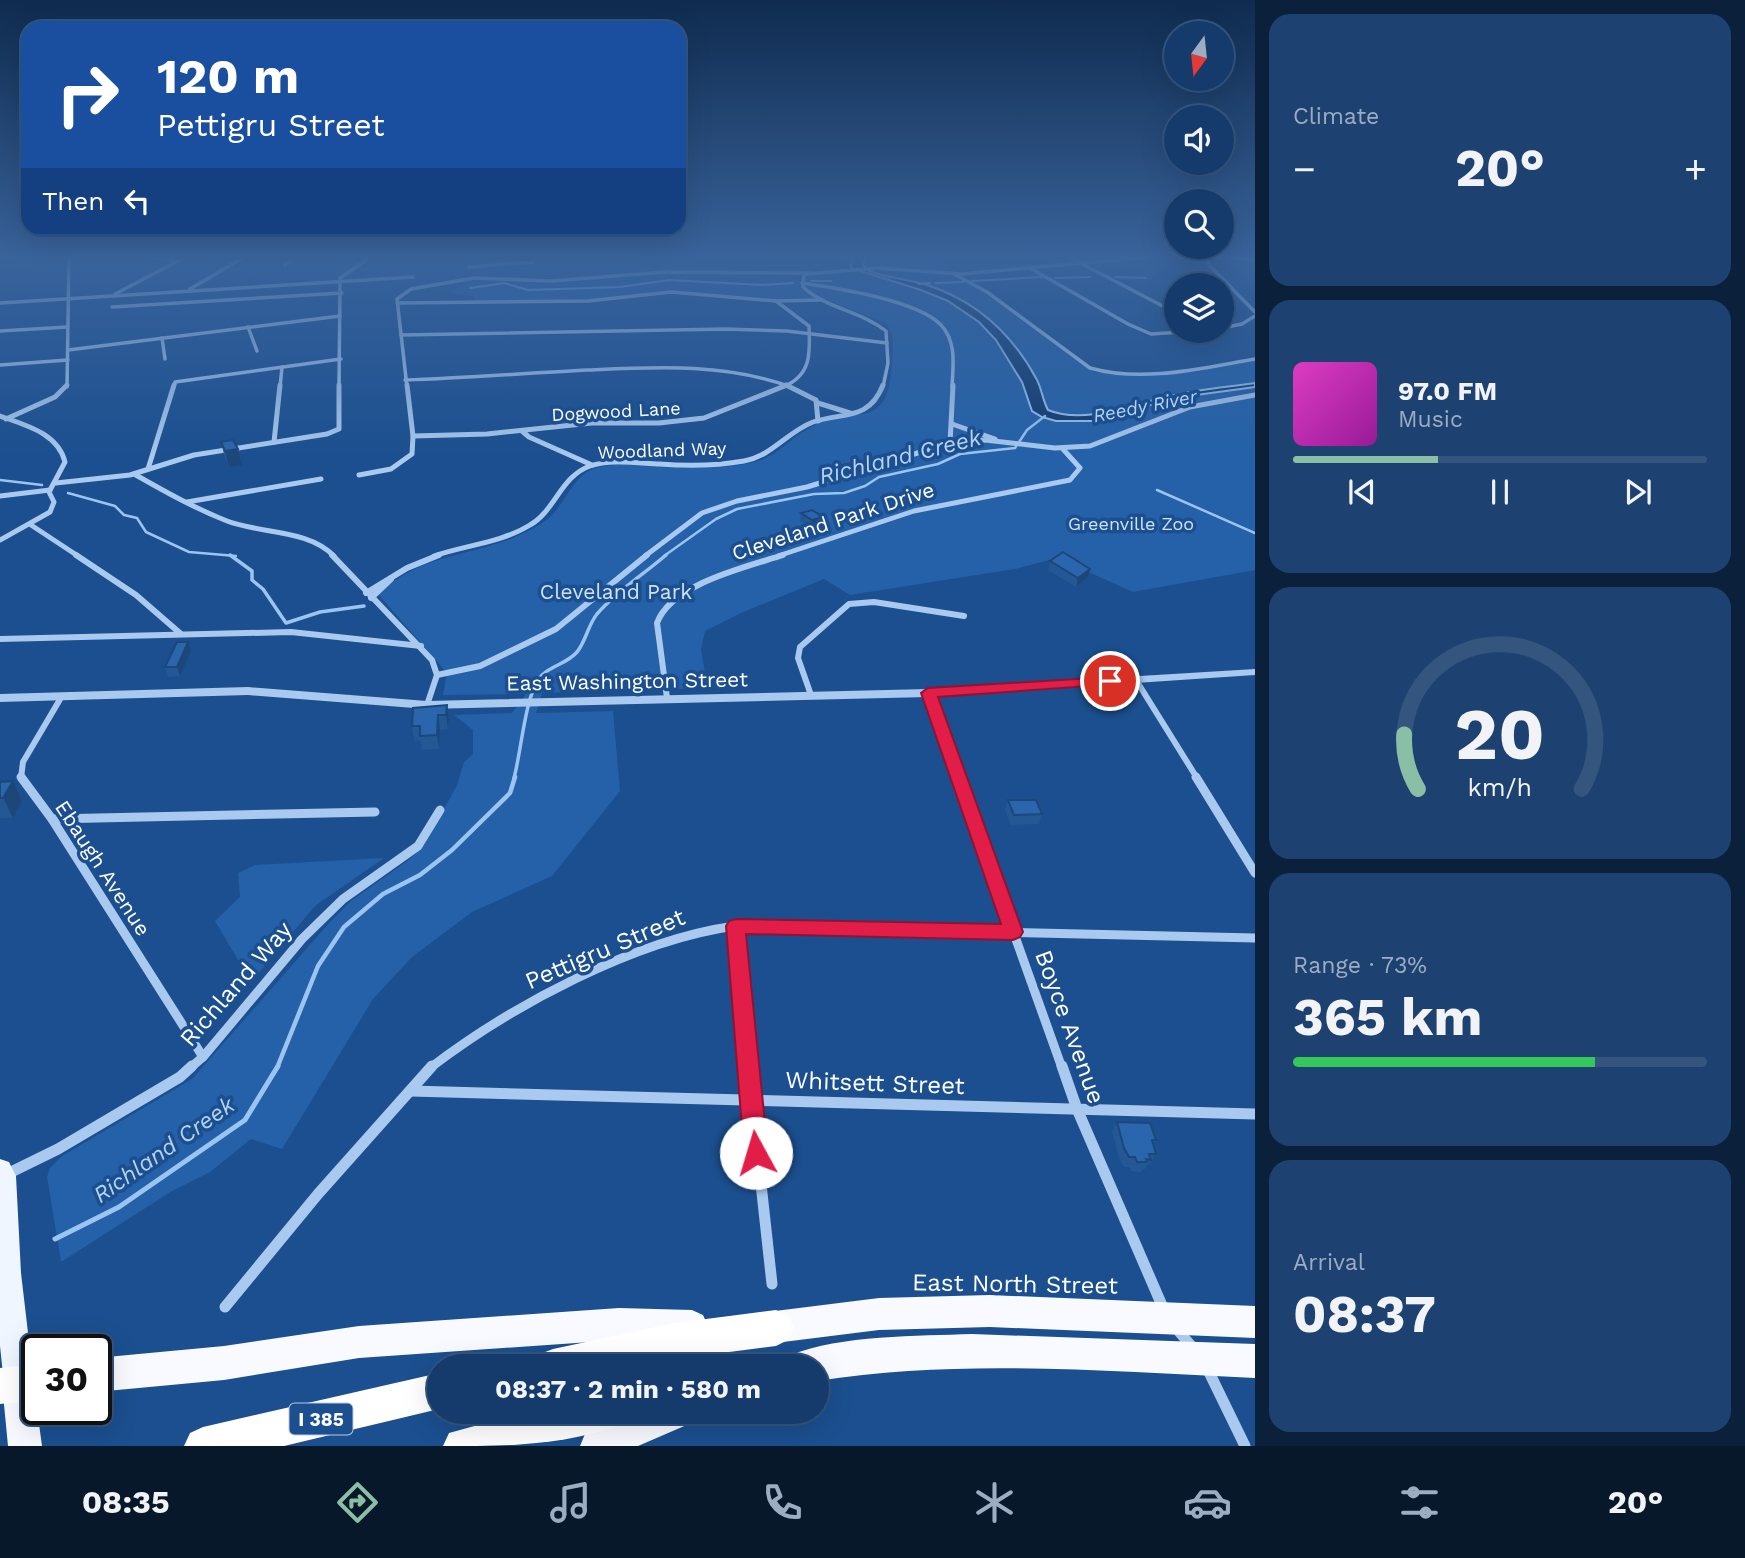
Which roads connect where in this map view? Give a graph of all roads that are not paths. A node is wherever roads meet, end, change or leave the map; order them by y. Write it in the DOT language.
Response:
graph roads {
  1 [pos="67,323"];
  2 [pos="277,323"];
  3 [pos="340,323"];
  4 [pos="400,323"];
  5 [pos="807,323"];
  6 [pos="878,323"];
  7 [pos="939,323"];
  8 [pos="1030,323"];
  9 [pos="1127,323"];
  10 [pos="67,327"];
  11 [pos="248,327"];
  12 [pos="0,331"];
  13 [pos="810,333"];
  14 [pos="1164,333"];
  15 [pos="401,335"];
  16 [pos="162,338"];
  17 [pos="887,343"];
  18 [pos="68,350"];
  19 [pos="257,351"];
  20 [pos="165,359"];
  21 [pos="341,359"];
  22 [pos="1255,359"];
  23 [pos="68,360"];
  24 [pos="0,365"];
  25 [pos="282,367"];
  26 [pos="405,380"];
  27 [pos="788,386"];
  28 [pos="1255,395"];
  29 [pos="818,404"];
  30 [pos="854,413"];
  31 [pos="3,418"];
  32 [pos="818,421"];
  33 [pos="952,424"];
  34 [pos="522,431"];
  35 [pos="413,436"];
  36 [pos="274,442"];
  37 [pos="1002,442"];
  38 [pos="950,443"];
  39 [pos="1062,448"];
  40 [pos="593,466"];
  41 [pos="148,469"];
  42 [pos="134,474"];
  43 [pos="359,475"];
  44 [pos="321,479"];
  45 [pos="56,483"];
  46 [pos="50,490"];
  47 [pos="0,496"];
  48 [pos="187,502"];
  49 [pos="31,524"];
  50 [pos="0,540"];
  51 [pos="368,595"];
  52 [pos="964,616"];
  53 [pos="181,634"];
  54 [pos="0,639"];
  55 [pos="421,646"];
  56 [pos="1255,672"];
  57 [pos="437,675"];
  58 [pos="1136,680"];
  59 [pos="928,693"];
  60 [pos="811,695"];
  61 [pos="62,696"];
  62 [pos="0,698"];
  63 [pos="667,698"];
  64 [pos="427,705"];
  65 [pos="440,810"];
  66 [pos="375,812"];
  67 [pos="52,819"];
  68 [pos="1255,873"];
  69 [pos="736,926"];
  70 [pos="1013,932"];
  71 [pos="1255,938"];
  72 [pos="203,1057"];
  73 [pos="411,1091"];
  74 [pos="751,1101"];
  75 [pos="1077,1109"];
  76 [pos="1255,1114"];
  77 [pos="1,1173"];
  78 [pos="772,1284"];
  79 [pos="225,1307"];
  80 [pos="1167,1318"];
  81 [pos="1255,1322"];
  82 [pos="776,1328"];
  83 [pos="614,1354"];
  84 [pos="1203,1360"];
  85 [pos="1255,1361"];
  86 [pos="829,1363"];
  87 [pos="112,1374"];
  88 [pos="19,1384"];
  89 [pos="427,1394"];
  90 [pos="556,1424"];
  91 [pos="649,1424"];
  92 [pos="25,1446"];
  93 [pos="203,1446"];
  94 [pos="462,1446"];
  95 [pos="597,1446"];
  96 [pos="1245,1446"];
  1 -- 10 [label="street"];
  2 -- 11 [label="street"];
  3 -- 21 [label="street"];
  4 -- 15 [label="street"];
  5 -- 13 [label="street"];
  6 -- 17 [label="street"];
  7 -- 33 [label="street"];
  8 -- 22 [label="street"];
  9 -- 14 [label="street"];
  10 -- 12 [label="street"];
  10 -- 18 [label="street"];
  11 -- 16 [label="street"];
  11 -- 19 [label="street"];
  13 -- 15 [label="street"];
  13 -- 17 [label="street"];
  13 -- 27 [label="street"];
  15 -- 26 [label="street"];
  16 -- 18 [label="street"];
  16 -- 20 [label="street"];
  17 -- 30 [label="street, Woodland Way"];
  18 -- 23 [label="street"];
  21 -- 25 [label="street"];
  21 -- 36 [label="street"];
  23 -- 24 [label="street"];
  23 -- 31 [label="street"];
  25 -- 36 [label="street"];
  25 -- 41 [label="street"];
  26 -- 27 [label="street"];
  26 -- 35 [label="street"];
  27 -- 29 [label="street"];
  27 -- 34 [label="street, Dogwood Lane"];
  28 -- 39 [label="street"];
  29 -- 30 [label="street"];
  29 -- 32 [label="street"];
  30 -- 32 [label="street, Woodland Way"];
  31 -- 45 [label="street"];
  32 -- 40 [label="street, Woodland Way"];
  33 -- 37 [label="street"];
  33 -- 38 [label="street"];
  34 -- 35 [label="street, Dogwood Lane"];
  34 -- 40 [label="street"];
  35 -- 43 [label="street"];
  36 -- 41 [label="street"];
  37 -- 38 [label="street"];
  37 -- 39 [label="street"];
  38 -- 57 [label="street"];
  39 -- 63 [label="street, Cleveland Park Drive"];
  40 -- 51 [label="street, Woodland Way"];
  41 -- 42 [label="street"];
  42 -- 45 [label="street"];
  42 -- 48 [label="street"];
  44 -- 48 [label="street"];
  45 -- 46 [label="street"];
  46 -- 47 [label="street"];
  46 -- 49 [label="street"];
  48 -- 51 [label="street"];
  49 -- 50 [label="street"];
  49 -- 53 [label="street"];
  51 -- 55 [label="street"];
  52 -- 60 [label="street"];
  53 -- 54 [label="street"];
  53 -- 55 [label="street"];
  55 -- 57 [label="street"];
  56 -- 58 [label="street, East Washington Street"];
  57 -- 64 [label="street"];
  58 -- 59 [label="street, East Washington Street"];
  58 -- 68 [label="street"];
  59 -- 60 [label="street, East Washington Street"];
  59 -- 70 [label="street, Boyce Avenue"];
  60 -- 63 [label="street, East Washington Street"];
  61 -- 62 [label="street, East Washington Street"];
  61 -- 64 [label="street, East Washington Street"];
  61 -- 67 [label="street, Ebaugh Avenue"];
  63 -- 64 [label="street, East Washington Street"];
  65 -- 72 [label="street, Richland Way"];
  66 -- 67 [label="street"];
  67 -- 72 [label="street, Ebaugh Avenue"];
  69 -- 70 [label="street, Pettigru Street"];
  69 -- 73 [label="street, Pettigru Street"];
  69 -- 74 [label="street"];
  70 -- 71 [label="street, Pettigru Street"];
  70 -- 75 [label="street, Boyce Avenue"];
  72 -- 77 [label="street, Richland Way"];
  73 -- 74 [label="street, Whitsett Street"];
  73 -- 79 [label="street, Pettigru Street"];
  74 -- 75 [label="street, Whitsett Street"];
  74 -- 78 [label="street"];
  75 -- 76 [label="street, Whitsett Street"];
  75 -- 80 [label="street, Boyce Avenue"];
  77 -- 88 [label="main road"];
  80 -- 81 [label="highway, East North Street"];
  80 -- 82 [label="highway, East North Street"];
  80 -- 84 [label="street, Boyce Avenue"];
  82 -- 83 [label="highway"];
  82 -- 87 [label="highway, East North Street"];
  84 -- 85 [label="highway"];
  84 -- 86 [label="highway"];
  84 -- 96 [label="street, Boyce Avenue"];
  88 -- 92 [label="highway"];
  89 -- 93 [label="highway, I 385"];
  90 -- 94 [label="highway"];
  91 -- 95 [label="highway"];
}
